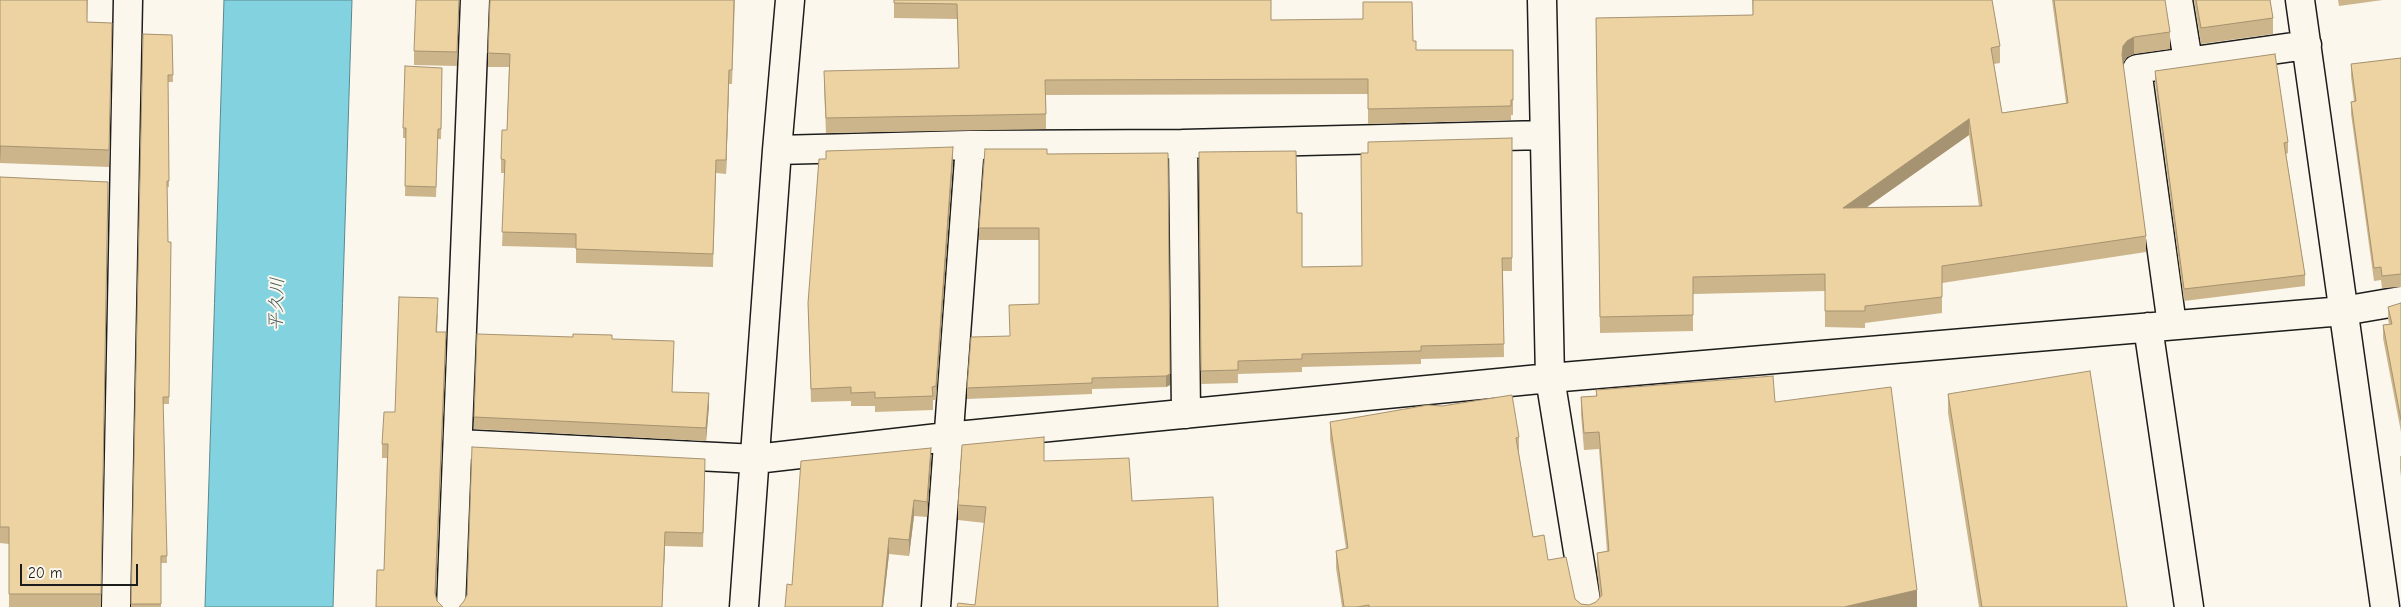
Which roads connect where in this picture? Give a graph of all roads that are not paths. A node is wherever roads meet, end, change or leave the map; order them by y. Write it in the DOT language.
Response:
graph roads {
  1 [pos="128,0"];
  2 [pos="475,0"];
  3 [pos="790,0"];
  4 [pos="1542,0"];
  5 [pos="2178,0"];
  6 [pos="2300,0"];
  7 [pos="2307,45"];
  8 [pos="2188,61"];
  9 [pos="1544,135"];
  10 [pos="1183,144"];
  11 [pos="970,145"];
  12 [pos="776,150"];
  13 [pos="95,182"];
  14 [pos="124,183"];
  15 [pos="2401,301"];
  16 [pos="2343,311"];
  17 [pos="2160,326"];
  18 [pos="1550,378"];
  19 [pos="1186,414"];
  20 [pos="947,437"];
  21 [pos="459,444"];
  22 [pos="756,459"];
  23 [pos="116,607"];
  24 [pos="451,607"];
  25 [pos="744,607"];
  26 [pos="936,607"];
  27 [pos="1587,607"];
  28 [pos="2189,607"];
  29 [pos="2386,607"];
  1 -- 14 [label="street"];
  2 -- 21 [label="street"];
  3 -- 12 [label="street"];
  4 -- 9 [label="street"];
  5 -- 8 [label="street"];
  6 -- 7 [label="street"];
  7 -- 8 [label="street"];
  7 -- 16 [label="street"];
  8 -- 17 [label="street"];
  9 -- 10 [label="street"];
  9 -- 18 [label="street"];
  10 -- 11 [label="street"];
  10 -- 19 [label="street"];
  11 -- 12 [label="street"];
  11 -- 20 [label="street"];
  12 -- 22 [label="street"];
  13 -- 14 [label="street"];
  14 -- 23 [label="street"];
  15 -- 16 [label="street"];
  16 -- 17 [label="street"];
  16 -- 29 [label="street"];
  17 -- 18 [label="street"];
  17 -- 28 [label="street"];
  18 -- 19 [label="street"];
  18 -- 27 [label="street"];
  19 -- 20 [label="street"];
  20 -- 22 [label="street"];
  20 -- 26 [label="street"];
  21 -- 22 [label="street"];
  21 -- 24 [label="street"];
  22 -- 25 [label="street"];
}
